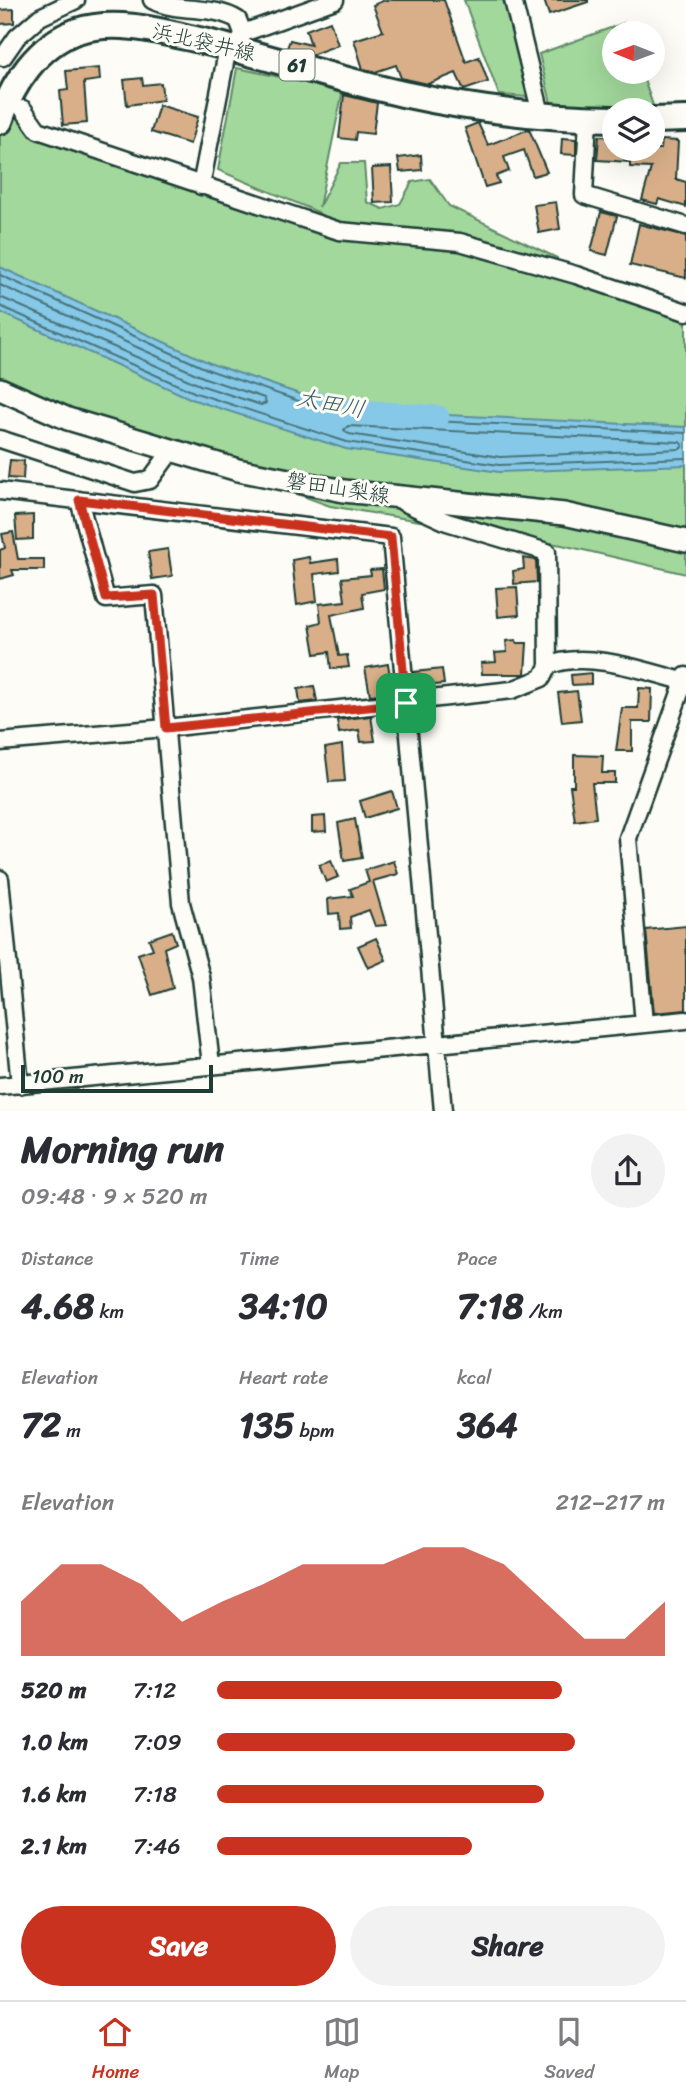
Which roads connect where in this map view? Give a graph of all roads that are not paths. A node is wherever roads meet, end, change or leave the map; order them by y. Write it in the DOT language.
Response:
graph roads {
  1 [pos="76,0"];
  2 [pos="152,0"];
  3 [pos="335,0"];
  4 [pos="513,0"];
  5 [pos="236,43"];
  6 [pos="3,57"];
  7 [pos="6,108"];
  8 [pos="541,114"];
  9 [pos="589,119"];
  10 [pos="602,119"];
  11 [pos="665,120"];
  12 [pos="686,120"];
  13 [pos="201,186"];
  14 [pos="686,226"];
  15 [pos="681,309"];
  16 [pos="0,389"];
  17 [pos="0,439"];
  18 [pos="172,450"];
  19 [pos="0,491"];
  20 [pos="388,496"];
  21 [pos="79,500"];
  22 [pos="686,541"];
  23 [pos="548,666"];
  24 [pos="685,680"];
  25 [pos="406,703"];
  26 [pos="166,728"];
  27 [pos="0,743"];
  28 [pos="0,879"];
  29 [pos="686,1020"];
  30 [pos="644,1024"];
  31 [pos="438,1044"];
  32 [pos="211,1065"];
  33 [pos="20,1085"];
  34 [pos="0,1086"];
  35 [pos="443,1111"];
  1 -- 6 [label="street"];
  2 -- 5 [label="street"];
  3 -- 5 [label="street"];
  4 -- 8 [label="street"];
  5 -- 7 [label="main road, 浜北袋井線 / 61"];
  5 -- 8 [label="main road, 浜北袋井線 / 61"];
  5 -- 13 [label="street"];
  7 -- 13 [label="street"];
  8 -- 9 [label="main road, 浜北袋井線 / 61"];
  9 -- 10 [label="main road, 浜北袋井線 / 61"];
  9 -- 14 [label="street"];
  11 -- 12 [label="main road"];
  13 -- 15 [label="street"];
  16 -- 18 [label="main road, 磐田山梨線"];
  17 -- 18 [label="street"];
  18 -- 20 [label="main road, 磐田山梨線"];
  19 -- 21 [label="street"];
  20 -- 22 [label="main road, 磐田山梨線"];
  20 -- 23 [label="street"];
  21 -- 25 [label="street"];
  21 -- 26 [label="street"];
  23 -- 24 [label="street"];
  23 -- 25 [label="street"];
  24 -- 30 [label="street"];
  25 -- 26 [label="street"];
  25 -- 31 [label="street"];
  26 -- 27 [label="street"];
  26 -- 32 [label="street"];
  28 -- 33 [label="street"];
  29 -- 30 [label="street"];
  30 -- 31 [label="street"];
  31 -- 32 [label="street"];
  31 -- 35 [label="street"];
  32 -- 33 [label="street"];
  33 -- 34 [label="street"];
}
